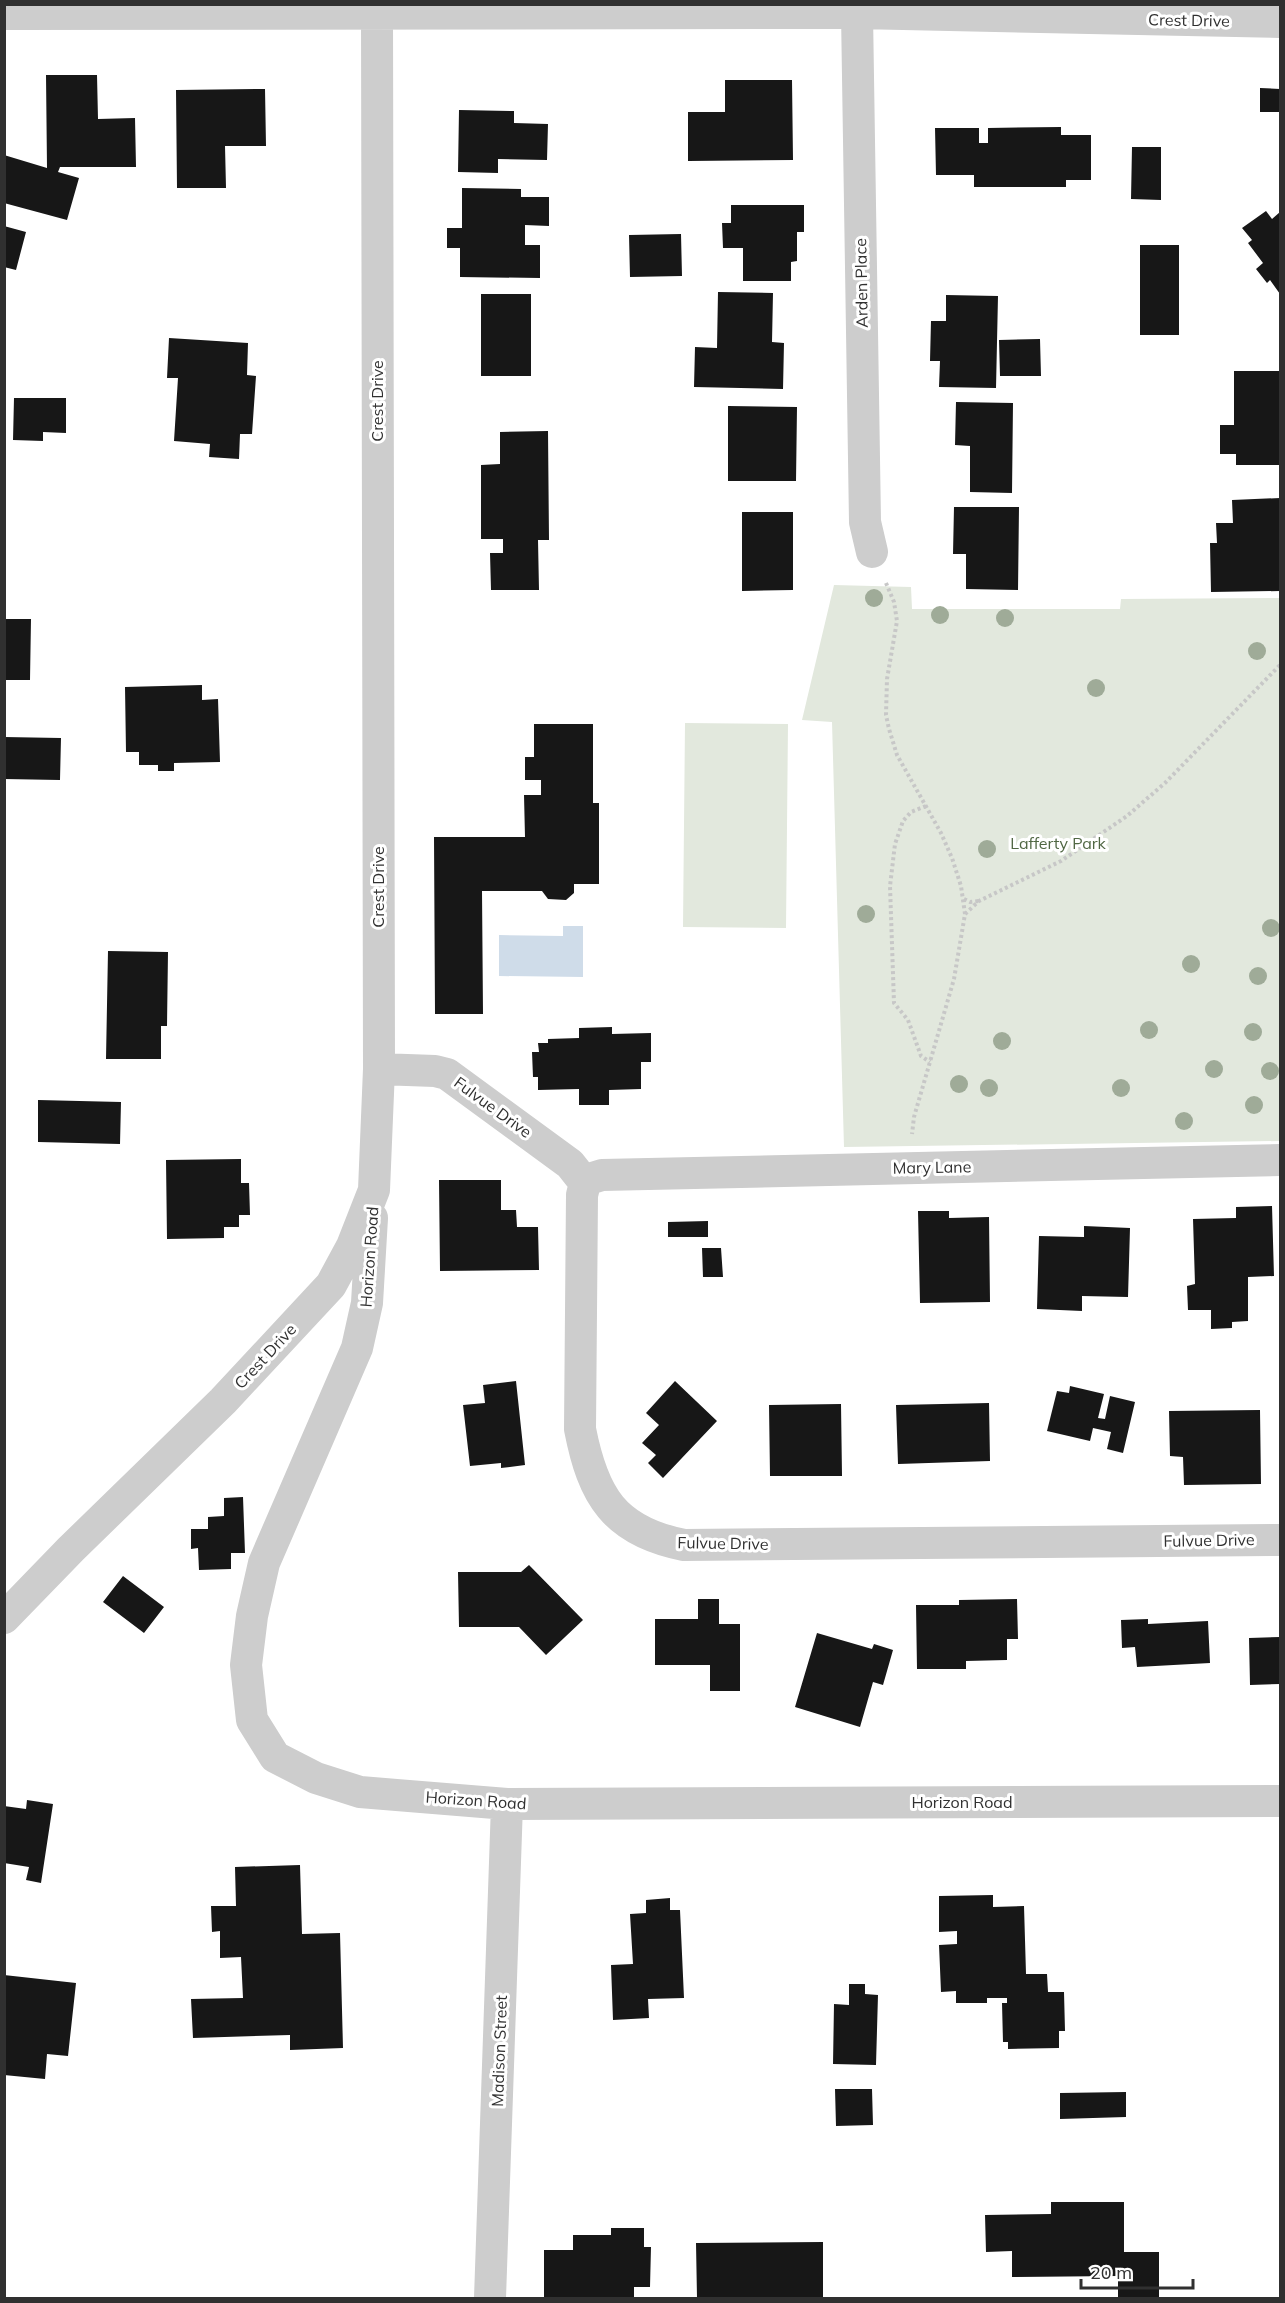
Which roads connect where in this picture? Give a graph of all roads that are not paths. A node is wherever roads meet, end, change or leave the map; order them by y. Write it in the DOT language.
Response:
graph roads {
  1 [pos="377,12"];
  2 [pos="856,13"];
  3 [pos="4,14"];
  4 [pos="1281,22"];
  5 [pos="872,552"];
  6 [pos="379,1069"];
  7 [pos="1281,1160"];
  8 [pos="585,1184"];
  9 [pos="374,1190"];
  10 [pos="1281,1540"];
  11 [pos="4,1618"];
  12 [pos="1281,1801"];
  13 [pos="507,1804"];
  14 [pos="490,2298"];
  1 -- 2 [label="street, Crest Drive"];
  1 -- 3 [label="street, Crest Drive"];
  1 -- 6 [label="street, Crest Drive"];
  2 -- 4 [label="street, Crest Drive"];
  2 -- 5 [label="street, Arden Place"];
  6 -- 8 [label="street, Fulvue Drive"];
  6 -- 9 [label="street, Crest Drive"];
  7 -- 8 [label="street, Mary Lane"];
  8 -- 10 [label="street, Fulvue Drive"];
  9 -- 11 [label="street, Crest Drive"];
  9 -- 13 [label="street, Horizon Road"];
  12 -- 13 [label="street, Horizon Road"];
  13 -- 14 [label="street, Madison Street"];
}
